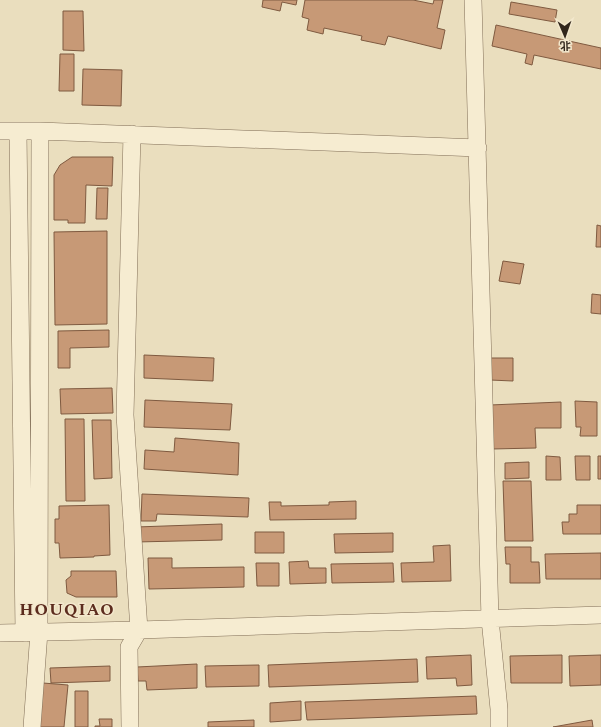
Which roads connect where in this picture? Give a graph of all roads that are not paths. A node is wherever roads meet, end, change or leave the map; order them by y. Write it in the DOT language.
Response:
graph roads {
  1 [pos="473,0"];
  2 [pos="40,131"];
  3 [pos="0,132"];
  4 [pos="18,132"];
  5 [pos="132,134"];
  6 [pos="478,148"];
  7 [pos="601,615"];
  8 [pos="490,619"];
  9 [pos="139,630"];
  10 [pos="0,633"];
  11 [pos="31,633"];
  12 [pos="32,727"];
  13 [pos="130,727"];
  14 [pos="499,727"];
  1 -- 6 [label="street"];
  2 -- 4 [label="street"];
  2 -- 5 [label="street"];
  2 -- 11 [label="street"];
  3 -- 4 [label="street"];
  4 -- 11 [label="street"];
  5 -- 6 [label="street"];
  5 -- 9 [label="street"];
  6 -- 8 [label="street"];
  7 -- 8 [label="street"];
  8 -- 9 [label="street"];
  8 -- 14 [label="street"];
  9 -- 11 [label="street"];
  9 -- 13 [label="street"];
  10 -- 11 [label="street"];
  11 -- 12 [label="street"];
}
